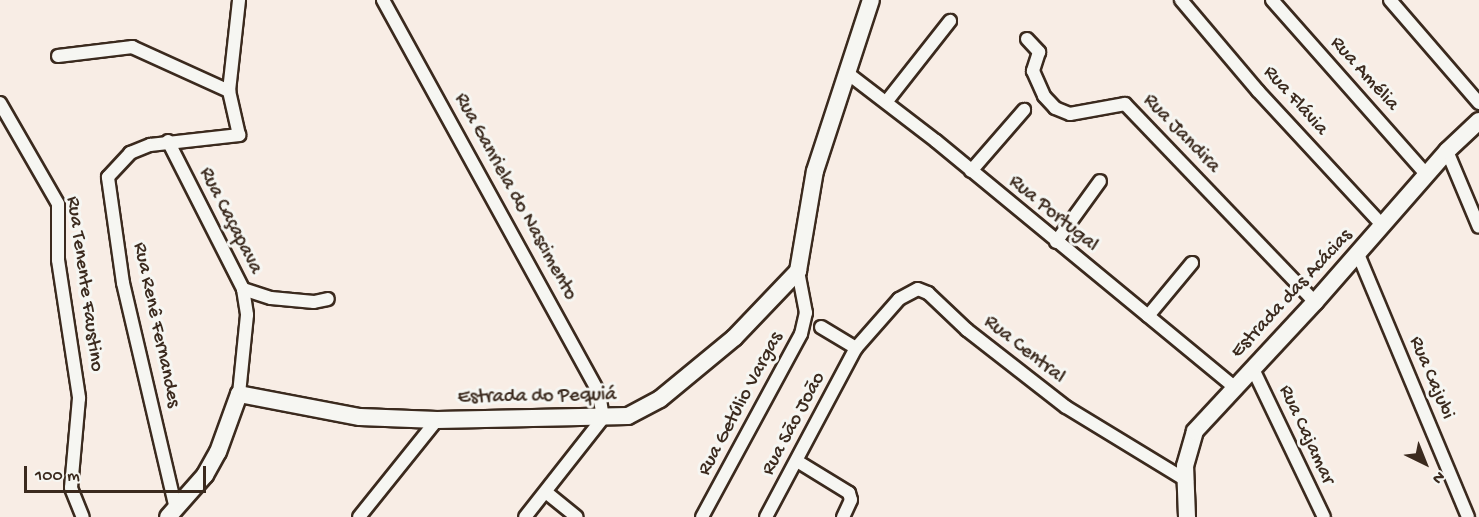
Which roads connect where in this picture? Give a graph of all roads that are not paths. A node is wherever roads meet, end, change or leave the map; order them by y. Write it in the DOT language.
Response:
graph roads {
  1 [pos="239,0"];
  2 [pos="382,0"];
  3 [pos="1181,0"];
  4 [pos="1272,0"];
  5 [pos="1390,0"];
  6 [pos="868,2"];
  7 [pos="950,21"];
  8 [pos="1027,39"];
  9 [pos="58,56"];
  10 [pos="846,72"];
  11 [pos="229,92"];
  12 [pos="887,101"];
  13 [pos="0,103"];
  14 [pos="1479,103"];
  15 [pos="1024,110"];
  16 [pos="1479,121"];
  17 [pos="168,141"];
  18 [pos="1447,151"];
  19 [pos="971,171"];
  20 [pos="1426,174"];
  21 [pos="1100,181"];
  22 [pos="1383,226"];
  23 [pos="1479,227"];
  24 [pos="1056,242"];
  25 [pos="1358,254"];
  26 [pos="1192,263"];
  27 [pos="798,271"];
  28 [pos="243,289"];
  29 [pos="328,299"];
  30 [pos="1315,302"];
  31 [pos="1148,316"];
  32 [pos="821,327"];
  33 [pos="856,348"];
  34 [pos="1253,369"];
  35 [pos="1234,387"];
  36 [pos="239,394"];
  37 [pos="603,418"];
  38 [pos="437,420"];
  39 [pos="798,461"];
  40 [pos="1187,481"];
  41 [pos="547,493"];
  42 [pos="172,513"];
  43 [pos="1188,515"];
  44 [pos="83,517"];
  45 [pos="359,517"];
  46 [pos="525,517"];
  47 [pos="577,517"];
  48 [pos="702,517"];
  49 [pos="766,517"];
  50 [pos="843,517"];
  51 [pos="1324,517"];
  52 [pos="1468,517"];
  1 -- 11 [label="street, Rua Renê Fernandes"];
  2 -- 37 [label="street, Rua Ganriela do Nascimento"];
  3 -- 22 [label="street, Rua Flávia"];
  4 -- 20 [label="street, Rua Amélia"];
  5 -- 14 [label="street"];
  6 -- 10 [label="main road"];
  7 -- 12 [label="street"];
  8 -- 30 [label="street, Rua Jandira"];
  9 -- 11 [label="street"];
  10 -- 12 [label="street, Rua Portugal"];
  10 -- 27 [label="main road"];
  11 -- 17 [label="street, Rua Renê Fernandes"];
  12 -- 19 [label="street, Rua Portugal"];
  13 -- 44 [label="street, Rua Tenente Faustino"];
  15 -- 19 [label="street"];
  16 -- 18 [label="main road, Estrada das Acácias"];
  17 -- 28 [label="street, Rua Caçapava"];
  17 -- 42 [label="street, Rua Renê Fernandes"];
  18 -- 20 [label="main road, Estrada das Acácias"];
  18 -- 23 [label="street"];
  19 -- 24 [label="street, Rua Portugal"];
  20 -- 22 [label="main road, Estrada das Acácias"];
  21 -- 24 [label="street"];
  22 -- 25 [label="main road, Estrada das Acácias"];
  24 -- 31 [label="street, Rua Portugal"];
  25 -- 30 [label="main road, Estrada das Acácias"];
  25 -- 52 [label="street, Rua Cajubi"];
  26 -- 31 [label="street"];
  27 -- 37 [label="main road, Estrada do Pequiá"];
  27 -- 48 [label="street, Rua Getúlio Vargas"];
  28 -- 29 [label="street"];
  28 -- 36 [label="street, Rua Caçapava"];
  30 -- 34 [label="main road, Estrada das Acácias"];
  31 -- 35 [label="street, Rua Portugal"];
  32 -- 33 [label="street"];
  33 -- 39 [label="street, Rua São João"];
  33 -- 40 [label="street, Rua Central"];
  34 -- 35 [label="main road, Estrada das Acácias"];
  34 -- 51 [label="street, Rua Cajamar"];
  35 -- 40 [label="main road, Estrada das Acácias"];
  36 -- 38 [label="main road, Estrada do Pequiá"];
  36 -- 42 [label="main road"];
  37 -- 38 [label="main road, Estrada do Pequiá"];
  37 -- 41 [label="street"];
  38 -- 45 [label="street"];
  39 -- 49 [label="street, Rua São João"];
  39 -- 50 [label="street"];
  40 -- 43 [label="main road, Estrada das Acácias"];
  41 -- 46 [label="street"];
  41 -- 47 [label="street"];
}
